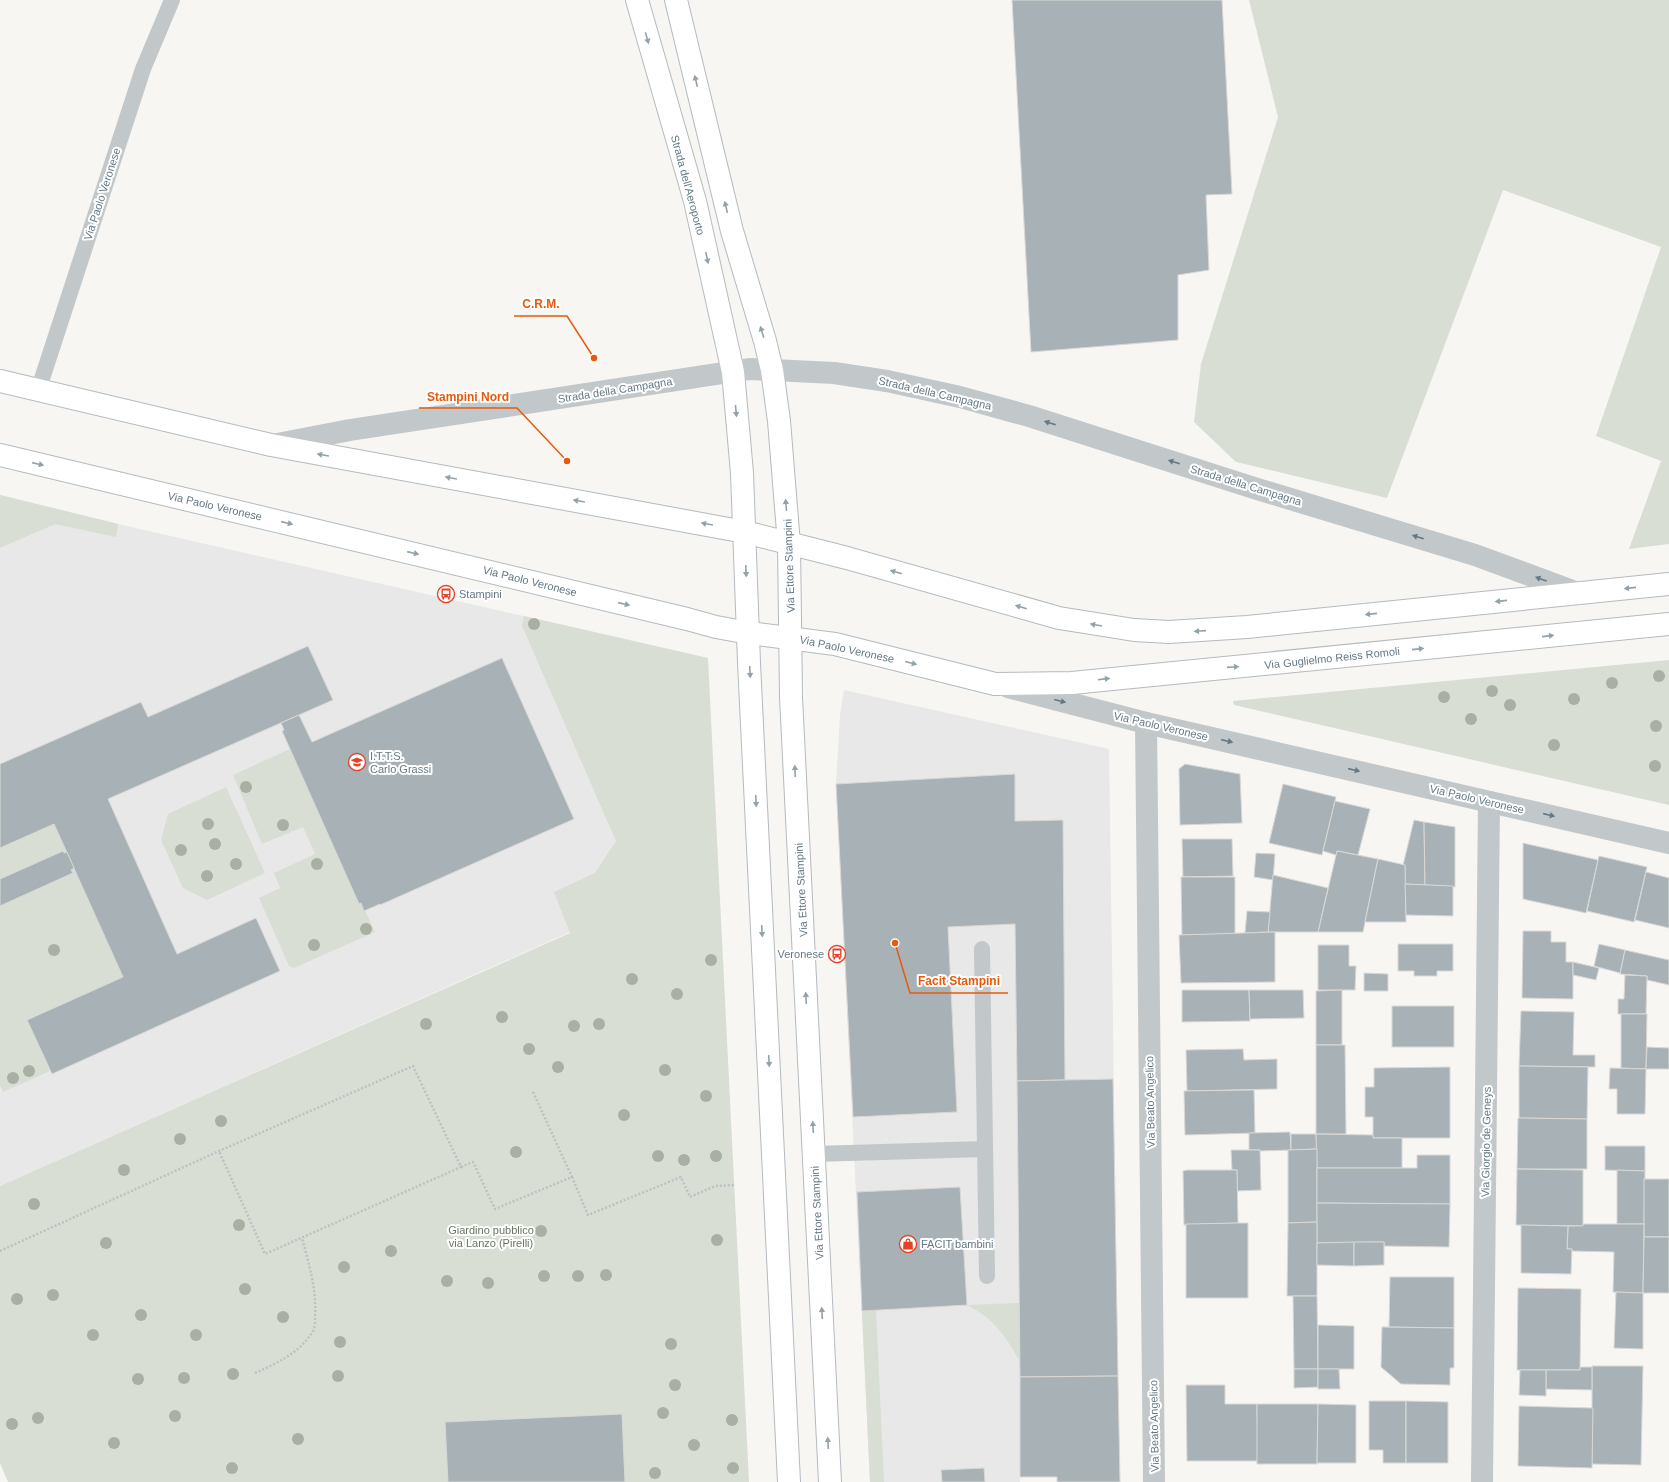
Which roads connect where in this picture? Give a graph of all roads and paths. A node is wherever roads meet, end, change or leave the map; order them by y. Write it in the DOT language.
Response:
graph roads {
  1 [pos="172,0"];
  2 [pos="637,0"];
  3 [pos="676,0"];
  4 [pos="772,370"];
  5 [pos="733,372"];
  6 [pos="0,381"];
  7 [pos="38,390"];
  8 [pos="271,445"];
  9 [pos="0,454"];
  10 [pos="745,532"];
  11 [pos="789,544"];
  12 [pos="1669,584"];
  13 [pos="1578,593"];
  14 [pos="1669,624"];
  15 [pos="749,633"];
  16 [pos="791,637"];
  17 [pos="995,684"];
  18 [pos="1146,723"];
  19 [pos="1489,802"];
  20 [pos="1669,843"];
  21 [pos="982,948"];
  22 [pos="534,1092"];
  23 [pos="986,1149"];
  24 [pos="219,1151"];
  25 [pos="814,1154"];
  26 [pos="461,1167"];
  27 [pos="572,1177"];
  28 [pos="734,1185"];
  29 [pos="302,1238"];
  30 [pos="0,1251"];
  31 [pos="987,1276"];
  32 [pos="255,1373"];
  33 [pos="789,1482"];
  34 [pos="830,1482"];
  35 [pos="1154,1482"];
  36 [pos="1482,1482"];
  1 -- 7 [label="lane, Via Paolo Veronese"];
  2 -- 5 [label="main road, Strada dell'Aeroporto, one-way"];
  4 -- 3 [label="main road, one-way"];
  4 -- 5 [label="street, Strada della Campagna"];
  11 -- 4 [label="main road, Via Ettore Stampini, one-way"];
  13 -- 4 [label="street, Strada della Campagna, one-way"];
  5 -- 8 [label="street, Strada della Campagna"];
  5 -- 10 [label="main road, one-way"];
  6 -- 7 [label="main road"];
  7 -- 8 [label="main road"];
  10 -- 8 [label="main road, one-way"];
  9 -- 15 [label="main road, Via Paolo Veronese, one-way"];
  10 -- 11 [label="main road"];
  10 -- 15 [label="main road, one-way"];
  13 -- 11 [label="main road, one-way"];
  11 -- 16 [label="main road, Via Ettore Stampini"];
  12 -- 13 [label="main road, one-way"];
  17 -- 14 [label="main road, Via Guglielmo Reiss Romoli, one-way"];
  15 -- 16 [label="main road, Via Paolo Veronese"];
  15 -- 33 [label="main road, one-way"];
  16 -- 17 [label="main road, Via Paolo Veronese, one-way"];
  25 -- 16 [label="main road, Via Ettore Stampini, one-way"];
  17 -- 18 [label="street, Via Paolo Veronese, one-way"];
  18 -- 19 [label="street, Via Paolo Veronese, one-way"];
  18 -- 35 [label="street, Via Beato Angelico"];
  19 -- 20 [label="street, Via Paolo Veronese, one-way"];
  19 -- 36 [label="street, Via Giorgio de Geneys"];
  21 -- 23 [label="lane"];
  22 -- 27 [label="path"];
  23 -- 25 [label="lane"];
  23 -- 31 [label="lane"];
  24 -- 26 [label="path"];
  24 -- 29 [label="path"];
  24 -- 30 [label="path"];
  34 -- 25 [label="main road, Via Ettore Stampini, one-way"];
  26 -- 27 [label="path"];
  26 -- 29 [label="path"];
  27 -- 28 [label="path"];
  29 -- 32 [label="path"];
}
